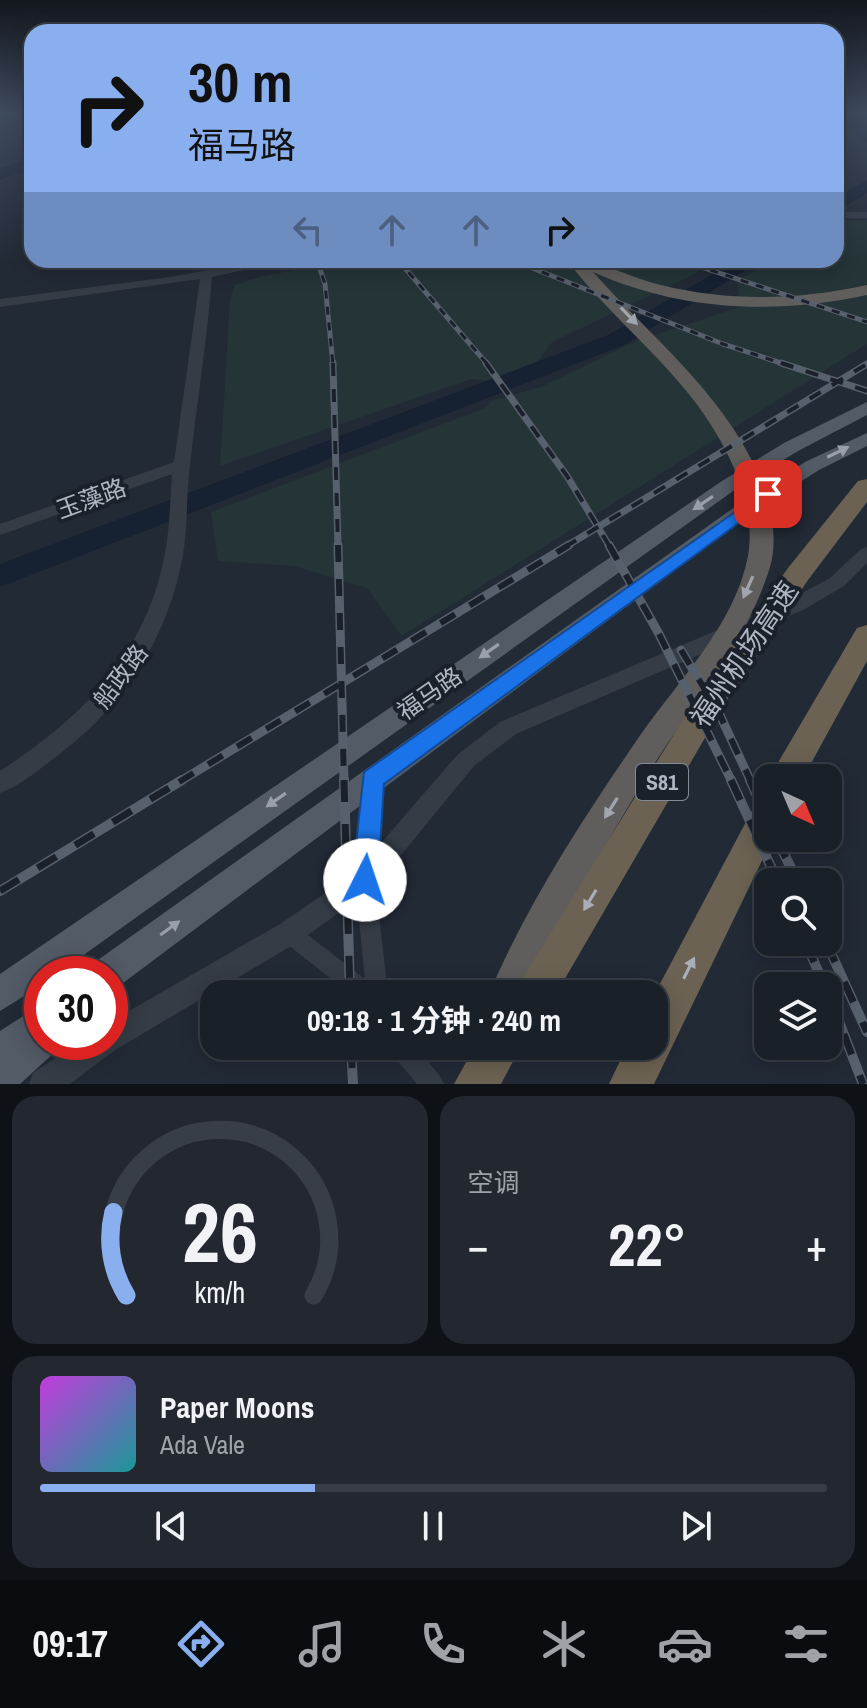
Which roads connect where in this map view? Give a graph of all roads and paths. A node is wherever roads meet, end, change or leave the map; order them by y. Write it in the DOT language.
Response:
graph roads {
  1 [pos="844,215"];
  2 [pos="867,215"];
  3 [pos="242,268"];
  4 [pos="583,268"];
  5 [pos="596,268"];
  6 [pos="623,268"];
  7 [pos="206,275"];
  8 [pos="867,278"];
  9 [pos="867,290"];
  10 [pos="710,300"];
  11 [pos="0,303"];
  12 [pos="867,306"];
  13 [pos="867,408"];
  14 [pos="867,439"];
  15 [pos="182,465"];
  16 [pos="867,486"];
  17 [pos="0,530"];
  18 [pos="867,553"];
  19 [pos="867,635"];
  20 [pos="794,764"];
  21 [pos="372,779"];
  22 [pos="0,783"];
  23 [pos="754,841"];
  24 [pos="365,880"];
  25 [pos="289,933"];
  26 [pos="128,959"];
  27 [pos="349,980"];
  28 [pos="376,980"];
  29 [pos="515,980"];
  30 [pos="541,980"];
  31 [pos="0,994"];
  32 [pos="668,1010"];
  33 [pos="128,1027"];
  34 [pos="24,1035"];
  35 [pos="0,1053"];
  36 [pos="24,1056"];
  37 [pos="78,1060"];
  38 [pos="412,1060"];
  39 [pos="475,1060"];
  40 [pos="491,1060"];
  41 [pos="643,1060"];
  42 [pos="0,1078"];
  43 [pos="44,1084"];
  44 [pos="432,1084"];
  45 [pos="462,1084"];
  46 [pos="476,1084"];
  47 [pos="631,1084"];
  1 -- 2 [label="street"];
  3 -- 7 [label="street"];
  4 -- 29 [label="highway, one-way"];
  5 -- 10 [label="highway"];
  6 -- 8 [label="highway"];
  7 -- 11 [label="street"];
  7 -- 15 [label="street"];
  9 -- 10 [label="highway"];
  10 -- 12 [label="highway"];
  13 -- 31 [label="main road, 福马路, one-way"];
  21 -- 14 [label="main road, 福马路, one-way"];
  15 -- 17 [label="street, 玉藻路"];
  15 -- 22 [label="street, 船政路"];
  16 -- 30 [label="highway, 福州机场高速 / S81, one-way"];
  18 -- 24 [label="street"];
  19 -- 20 [label="highway"];
  21 -- 24 [label="street"];
  26 -- 21 [label="main road, 福马路, one-way"];
  32 -- 23 [label="highway, one-way"];
  24 -- 25 [label="street"];
  24 -- 28 [label="street"];
  25 -- 27 [label="street"];
  25 -- 33 [label="street"];
  34 -- 35 [label="main road"];
  36 -- 42 [label="main road"];
  37 -- 43 [label="street"];
  38 -- 44 [label="street"];
  39 -- 45 [label="highway"];
  40 -- 46 [label="highway"];
  41 -- 47 [label="highway"];
}
